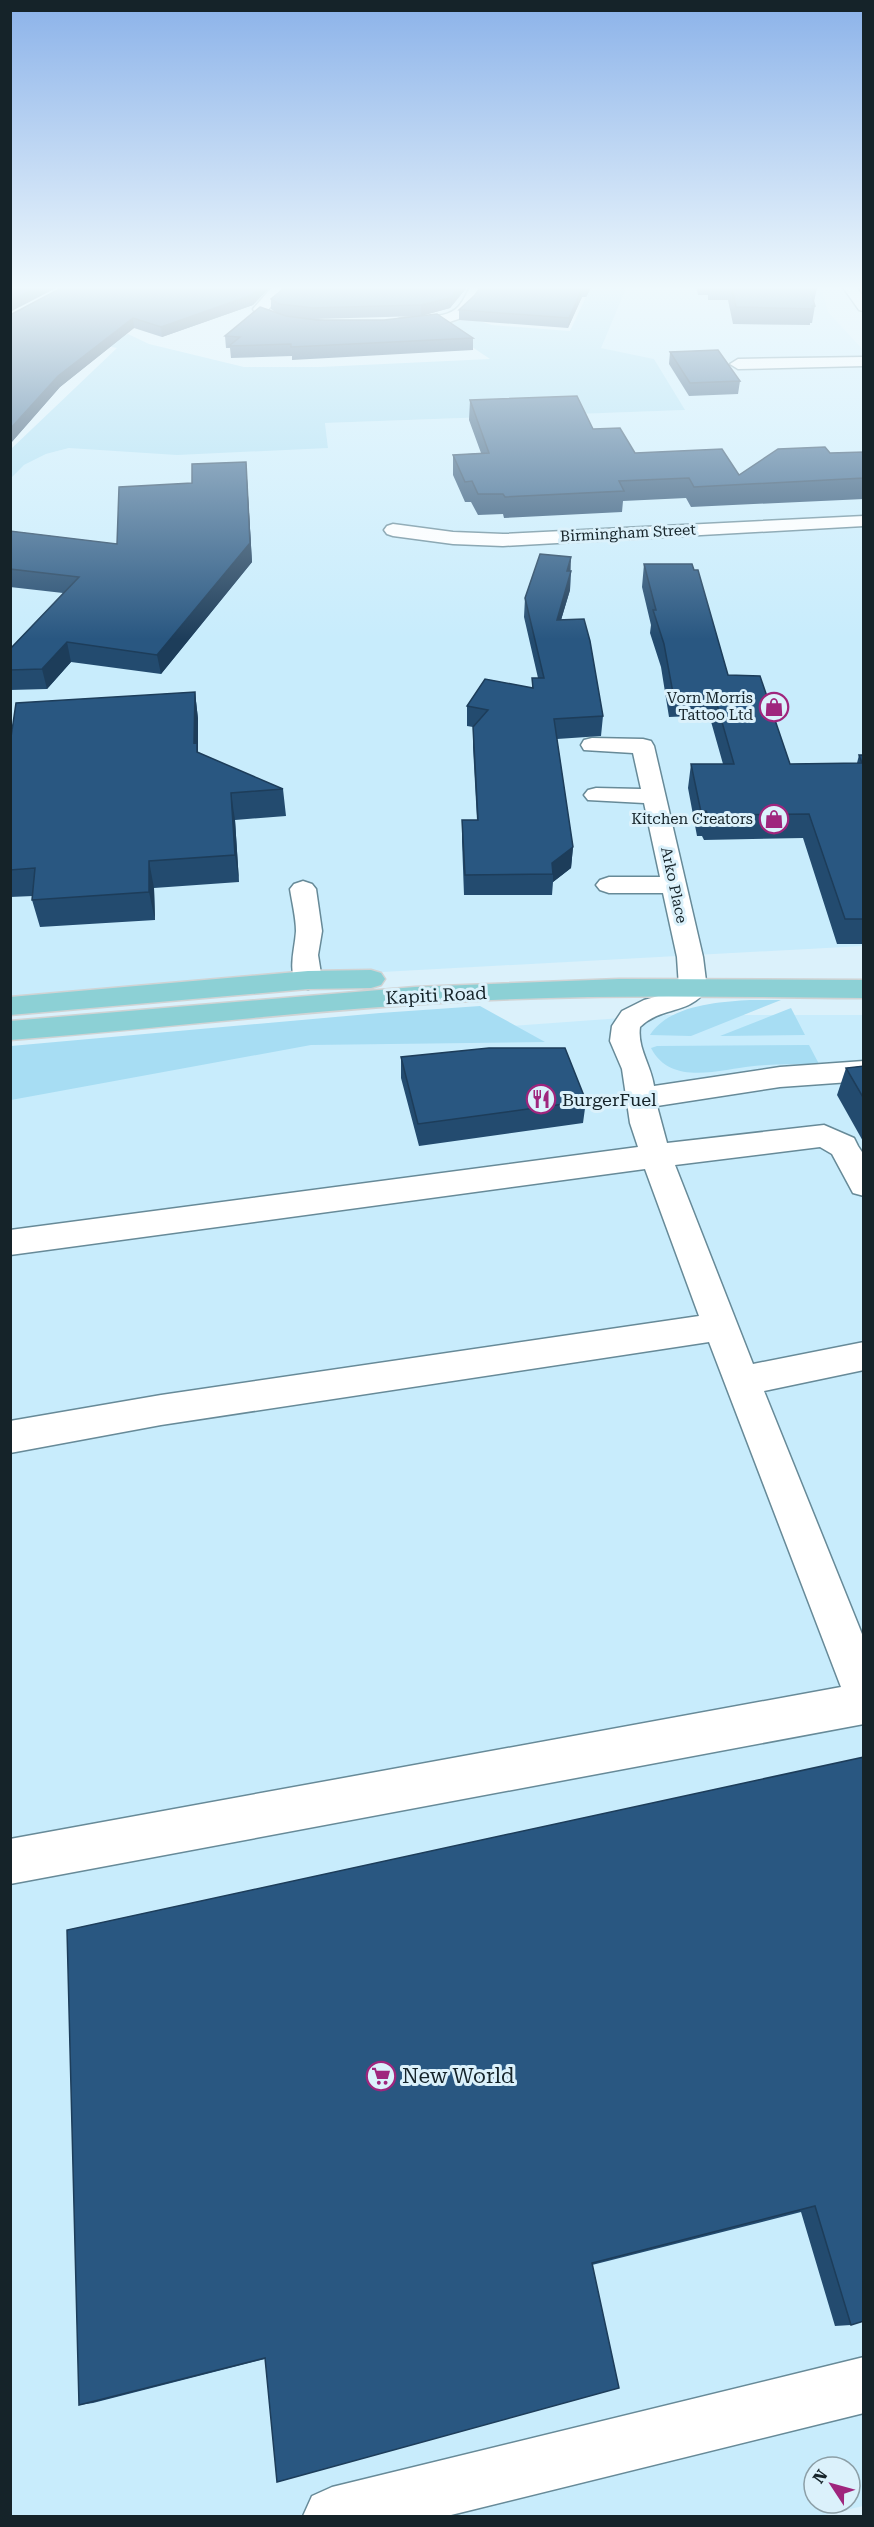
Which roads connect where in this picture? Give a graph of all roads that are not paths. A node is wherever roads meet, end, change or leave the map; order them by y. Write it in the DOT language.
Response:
graph roads {
  1 [pos="864,521"];
  2 [pos="393,530"];
  3 [pos="623,729"];
  4 [pos="592,745"];
  5 [pos="643,746"];
  6 [pos="596,795"];
  7 [pos="654,796"];
  8 [pos="609,885"];
  9 [pos="674,885"];
  10 [pos="303,889"];
  11 [pos="864,966"];
  12 [pos="308,980"];
  13 [pos="692,980"];
  14 [pos="864,989"];
  15 [pos="368,999"];
  16 [pos="10,1006"];
  17 [pos="10,1031"];
  18 [pos="864,1071"];
  19 [pos="640,1099"];
  20 [pos="655,1156"];
  21 [pos="864,1185"];
  22 [pos="10,1243"];
  23 [pos="720,1327"];
  24 [pos="864,1356"];
  25 [pos="741,1380"];
  26 [pos="10,1437"];
  27 [pos="864,1692"];
  28 [pos="864,1703"];
  29 [pos="10,1862"];
  30 [pos="864,2385"];
  31 [pos="333,2517"];
  1 -- 2 [label="street, Birmingham Street"];
  3 -- 5 [label="street"];
  4 -- 5 [label="street"];
  5 -- 7 [label="street, Arko Place"];
  6 -- 7 [label="street"];
  7 -- 9 [label="street, Arko Place"];
  8 -- 9 [label="street"];
  9 -- 13 [label="street, Arko Place"];
  10 -- 12 [label="street"];
  11 -- 13 [label="main road, Kapiti Road"];
  12 -- 13 [label="main road, Kapiti Road"];
  12 -- 15 [label="main road"];
  12 -- 16 [label="main road, Kapiti Road"];
  13 -- 14 [label="main road, Kapiti Road"];
  13 -- 15 [label="main road, Kapiti Road"];
  13 -- 19 [label="street"];
  15 -- 17 [label="main road, Kapiti Road"];
  18 -- 19 [label="street"];
  19 -- 20 [label="street"];
  20 -- 21 [label="street"];
  20 -- 22 [label="street"];
  20 -- 23 [label="street"];
  23 -- 25 [label="street"];
  23 -- 26 [label="street"];
  24 -- 25 [label="street"];
  25 -- 27 [label="street"];
  28 -- 29 [label="street"];
  30 -- 31 [label="street"];
}
